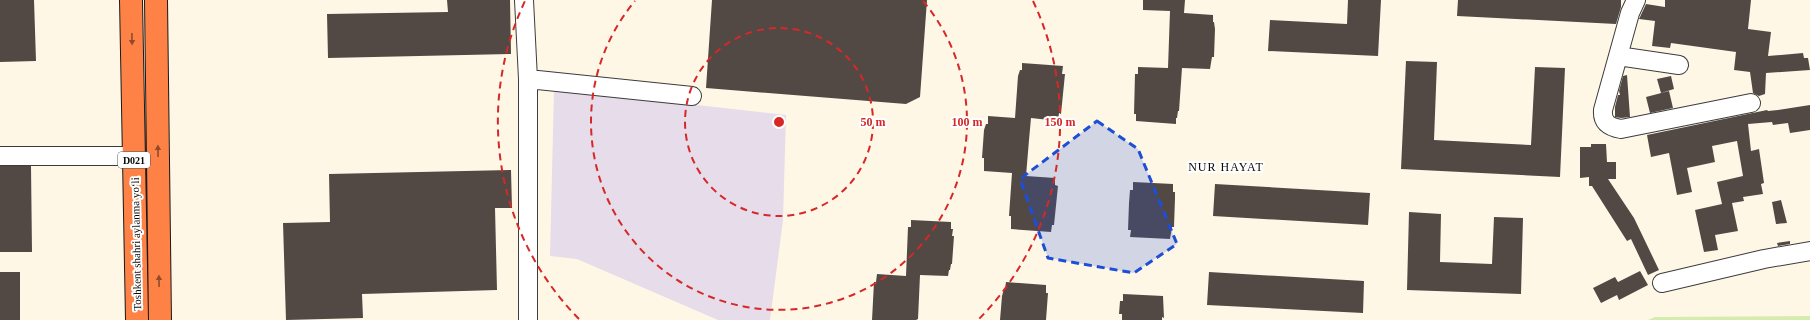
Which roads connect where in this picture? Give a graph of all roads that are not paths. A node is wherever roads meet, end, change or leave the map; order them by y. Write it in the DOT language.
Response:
graph roads {
  1 [pos="131,0"];
  2 [pos="156,0"];
  3 [pos="524,0"];
  4 [pos="1636,0"];
  5 [pos="1618,56"];
  6 [pos="1679,65"];
  7 [pos="528,79"];
  8 [pos="692,96"];
  9 [pos="1751,103"];
  10 [pos="0,156"];
  11 [pos="134,156"];
  12 [pos="1810,251"];
  13 [pos="1662,283"];
  14 [pos="137,320"];
  15 [pos="160,320"];
  16 [pos="528,320"];
  1 -- 11 [label="highway, Toshkent shahri aylanma yoʻli / D021, one-way"];
  15 -- 2 [label="highway, Toshkent shahri aylanma yoʻli / D021, one-way"];
  3 -- 7 [label="street"];
  4 -- 5 [label="street"];
  5 -- 6 [label="street"];
  5 -- 9 [label="street"];
  7 -- 8 [label="street"];
  7 -- 16 [label="street"];
  10 -- 11 [label="street"];
  11 -- 14 [label="highway, Toshkent shahri aylanma yoʻli / D021"];
  12 -- 13 [label="street"];
}
